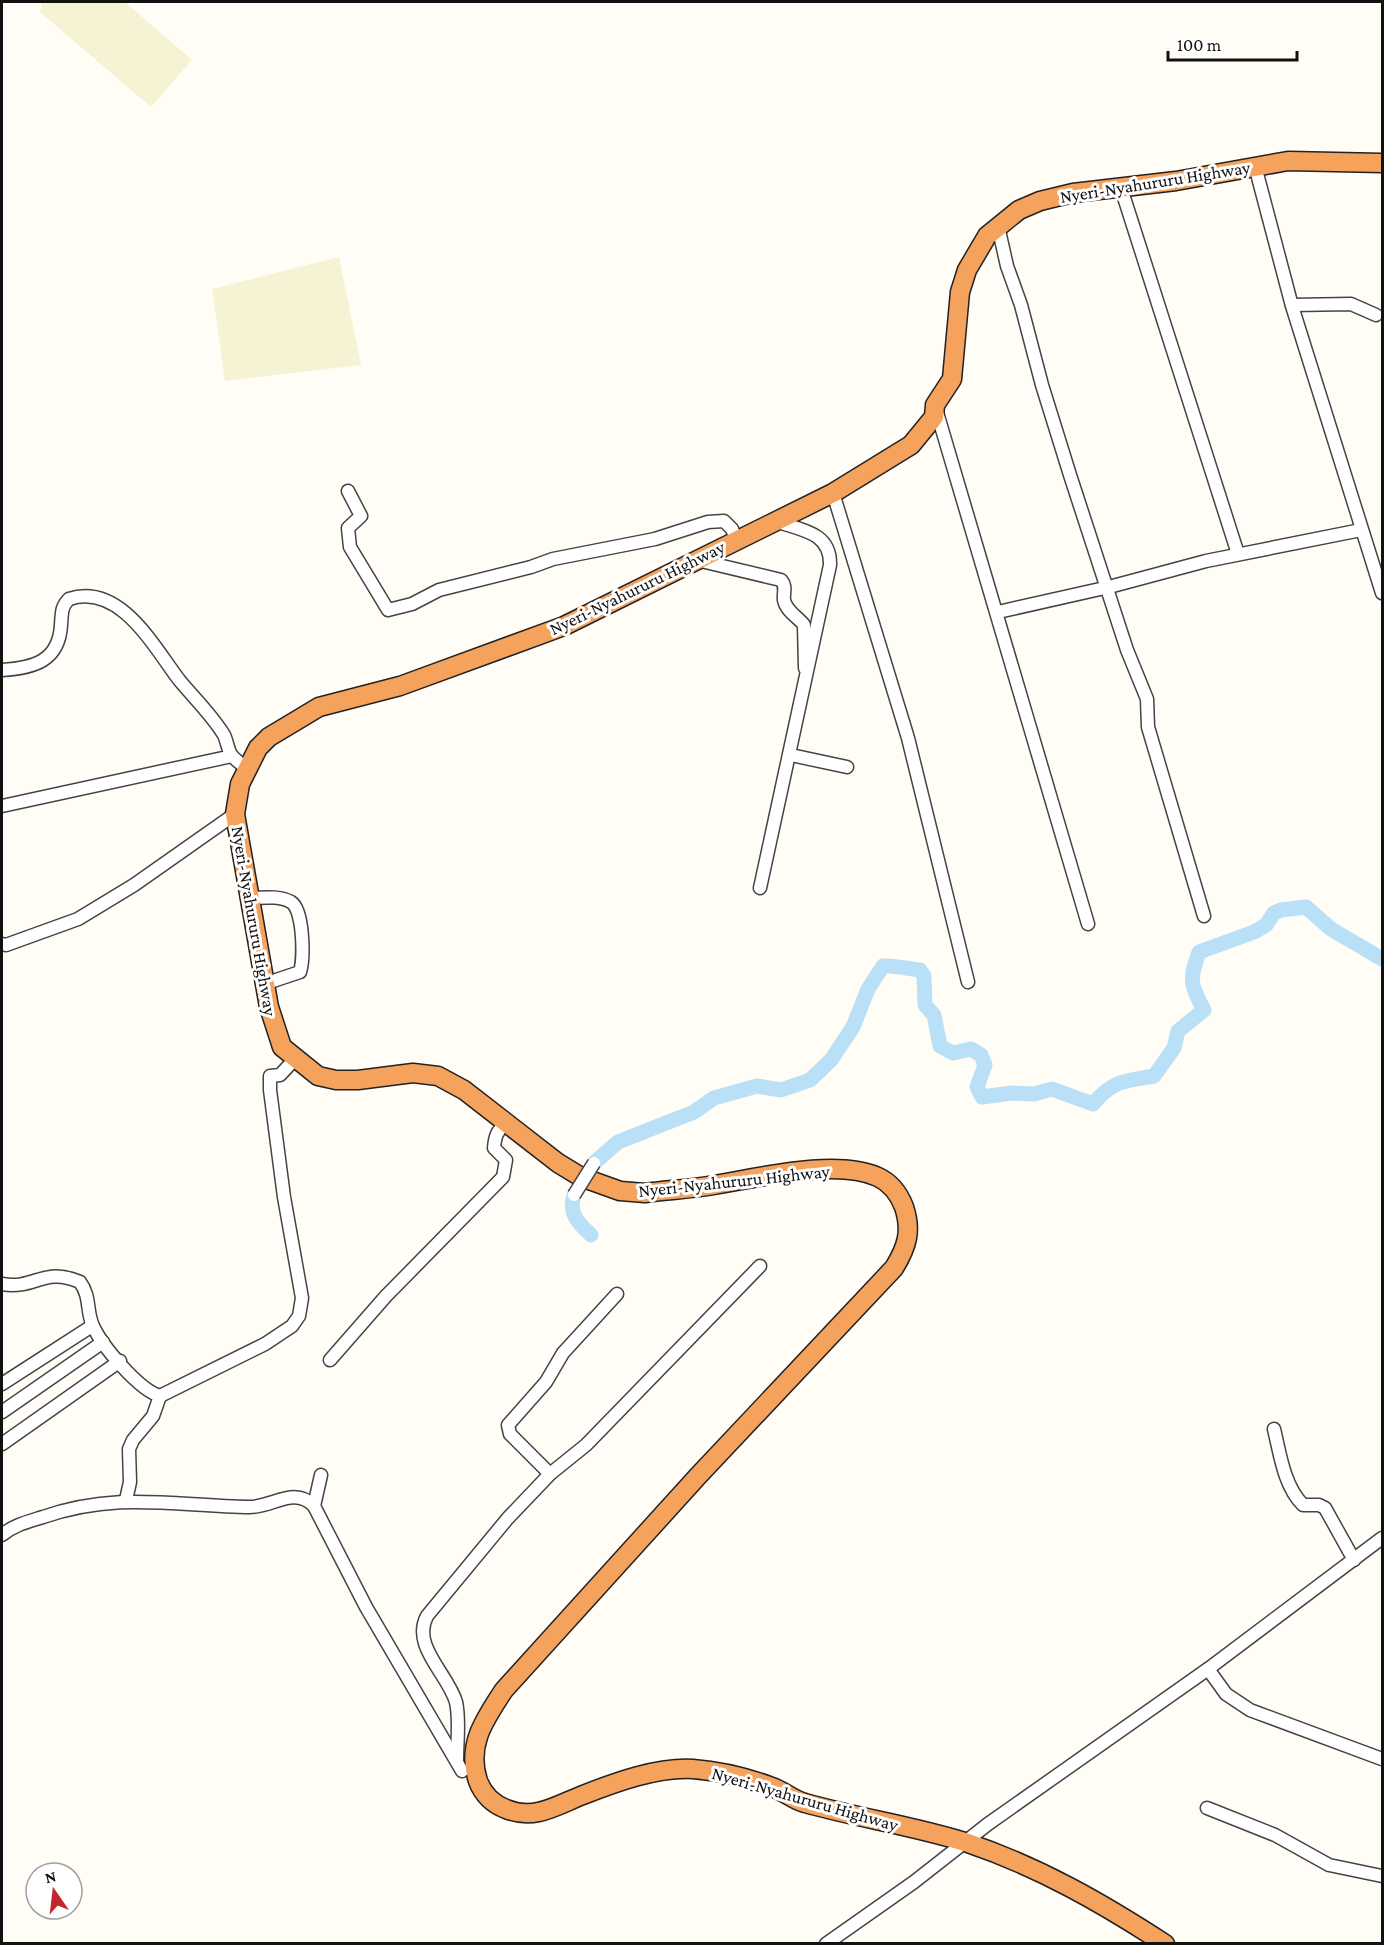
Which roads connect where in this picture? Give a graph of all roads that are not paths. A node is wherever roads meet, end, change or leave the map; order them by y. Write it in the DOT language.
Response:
graph roads {
  1 [pos="1383,163"];
  2 [pos="1255,166"];
  3 [pos="1121,188"];
  4 [pos="998,226"];
  5 [pos="1292,305"];
  6 [pos="1376,315"];
  7 [pos="935,405"];
  8 [pos="348,491"];
  9 [pos="833,493"];
  10 [pos="774,520"];
  11 [pos="1361,530"];
  12 [pos="736,539"];
  13 [pos="1238,554"];
  14 [pos="697,560"];
  15 [pos="1109,587"];
  16 [pos="1383,594"];
  17 [pos="998,612"];
  18 [pos="2,670"];
  19 [pos="805,690"];
  20 [pos="790,755"];
  21 [pos="232,756"];
  22 [pos="847,767"];
  23 [pos="246,768"];
  24 [pos="2,806"];
  25 [pos="235,814"];
  26 [pos="760,888"];
  27 [pos="248,898"];
  28 [pos="1204,916"];
  29 [pos="1088,924"];
  30 [pos="2,944"];
  31 [pos="968,982"];
  32 [pos="264,984"];
  33 [pos="295,1059"];
  34 [pos="506,1123"];
  35 [pos="594,1163"];
  36 [pos="574,1195"];
  37 [pos="760,1266"];
  38 [pos="2,1284"];
  39 [pos="617,1294"];
  40 [pos="92,1326"];
  41 [pos="103,1342"];
  42 [pos="330,1360"];
  43 [pos="120,1361"];
  44 [pos="2,1384"];
  45 [pos="160,1396"];
  46 [pos="2,1412"];
  47 [pos="1274,1429"];
  48 [pos="2,1444"];
  49 [pos="550,1474"];
  50 [pos="321,1475"];
  51 [pos="126,1500"];
  52 [pos="314,1506"];
  53 [pos="2,1535"];
  54 [pos="1383,1538"];
  55 [pos="1354,1560"];
  56 [pos="1209,1669"];
  57 [pos="1383,1759"];
  58 [pos="1207,1808"];
  59 [pos="967,1843"];
  60 [pos="1383,1876"];
  61 [pos="826,1944"];
  62 [pos="1165,1944"];
  1 -- 2 [label="highway, Nyeri-Nyahururu Highway"];
  2 -- 3 [label="highway, Nyeri-Nyahururu Highway"];
  2 -- 5 [label="street"];
  3 -- 4 [label="highway, Nyeri-Nyahururu Highway"];
  3 -- 13 [label="street"];
  4 -- 7 [label="highway, Nyeri-Nyahururu Highway"];
  4 -- 15 [label="street"];
  5 -- 6 [label="street"];
  5 -- 11 [label="street"];
  7 -- 9 [label="highway, Nyeri-Nyahururu Highway"];
  7 -- 17 [label="street"];
  8 -- 12 [label="street"];
  9 -- 10 [label="highway, Nyeri-Nyahururu Highway"];
  9 -- 31 [label="street"];
  10 -- 12 [label="highway, Nyeri-Nyahururu Highway"];
  10 -- 19 [label="street"];
  11 -- 13 [label="street"];
  11 -- 16 [label="street"];
  12 -- 14 [label="highway, Nyeri-Nyahururu Highway"];
  13 -- 15 [label="street"];
  14 -- 19 [label="street"];
  14 -- 23 [label="highway, Nyeri-Nyahururu Highway"];
  15 -- 17 [label="street"];
  15 -- 28 [label="street"];
  17 -- 29 [label="street"];
  18 -- 21 [label="street"];
  19 -- 20 [label="street"];
  20 -- 22 [label="street"];
  20 -- 26 [label="street"];
  21 -- 23 [label="street"];
  21 -- 24 [label="street"];
  23 -- 25 [label="highway, Nyeri-Nyahururu Highway"];
  25 -- 27 [label="highway, Nyeri-Nyahururu Highway"];
  25 -- 30 [label="street"];
  27 -- 32 [label="highway, Nyeri-Nyahururu Highway"];
  27 -- 32 [label="street"];
  32 -- 33 [label="highway, Nyeri-Nyahururu Highway"];
  33 -- 34 [label="highway, Nyeri-Nyahururu Highway"];
  33 -- 45 [label="street"];
  34 -- 42 [label="street"];
  34 -- 59 [label="highway, Nyeri-Nyahururu Highway"];
  35 -- 36 [label="street, bridge"];
  37 -- 49 [label="street"];
  38 -- 40 [label="street"];
  39 -- 49 [label="street"];
  40 -- 41 [label="street"];
  40 -- 44 [label="street"];
  41 -- 43 [label="street"];
  41 -- 46 [label="street"];
  43 -- 45 [label="street"];
  43 -- 48 [label="street"];
  45 -- 51 [label="street"];
  47 -- 55 [label="street"];
  49 -- 52 [label="street"];
  50 -- 52 [label="street"];
  51 -- 52 [label="street"];
  51 -- 53 [label="street"];
  54 -- 55 [label="street"];
  55 -- 56 [label="street"];
  56 -- 57 [label="street"];
  56 -- 59 [label="street"];
  58 -- 60 [label="street"];
  59 -- 61 [label="street"];
  59 -- 62 [label="highway, Nyeri-Nyahururu Highway"];
}
